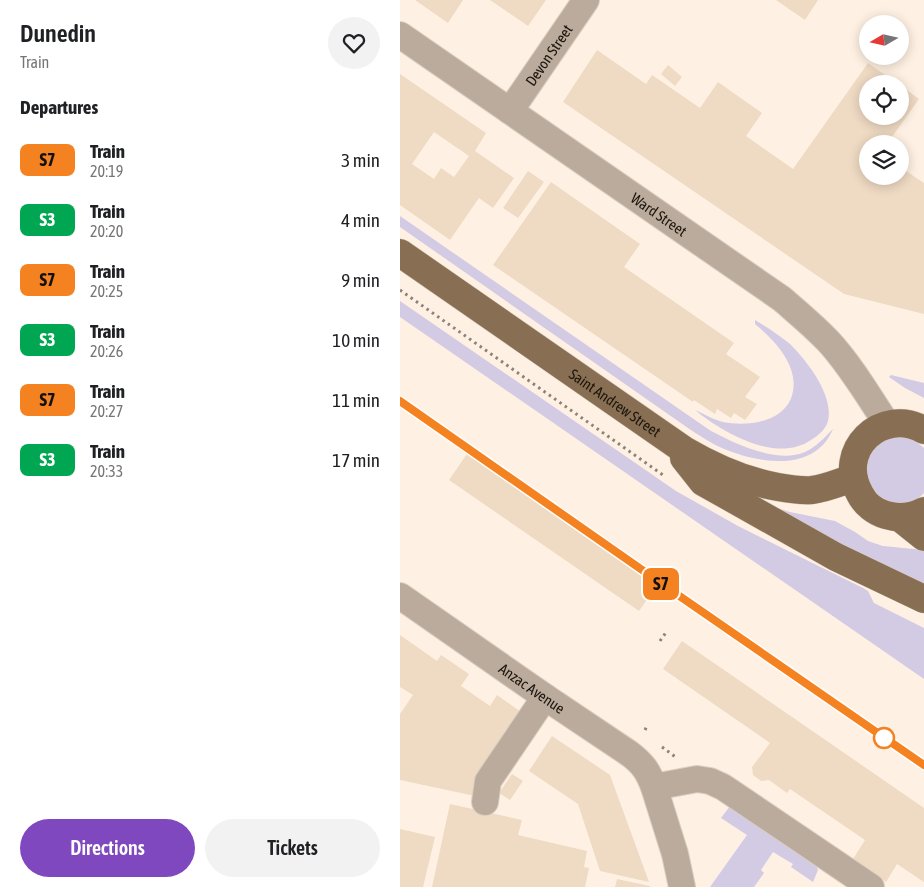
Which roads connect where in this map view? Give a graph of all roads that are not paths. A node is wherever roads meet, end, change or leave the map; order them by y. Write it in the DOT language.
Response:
graph roads {
  1 [pos="586,0"];
  2 [pos="400,34"];
  3 [pos="510,111"];
  4 [pos="400,253"];
  5 [pos="888,424"];
  6 [pos="924,430"];
  7 [pos="667,438"];
  8 [pos="853,478"];
  9 [pos="911,514"];
  10 [pos="924,537"];
  11 [pos="400,596"];
  12 [pos="924,599"];
  13 [pos="545,697"];
  14 [pos="654,787"];
  15 [pos="485,802"];
  16 [pos="682,887"];
  17 [pos="871,887"];
  1 -- 3 [label="street, Devon Street"];
  2 -- 3 [label="street, Ward Street"];
  3 -- 5 [label="street, Ward Street"];
  4 -- 7 [label="main road, Saint Andrew Street"];
  5 -- 6 [label="main road"];
  5 -- 8 [label="main road"];
  7 -- 8 [label="main road, Saint Andrew Street"];
  7 -- 12 [label="main road"];
  8 -- 9 [label="main road"];
  9 -- 10 [label="main road"];
  11 -- 13 [label="street, Anzac Avenue"];
  13 -- 14 [label="street, Anzac Avenue"];
  13 -- 15 [label="street"];
  14 -- 16 [label="street, Anzac Avenue"];
  14 -- 17 [label="street"];
}
